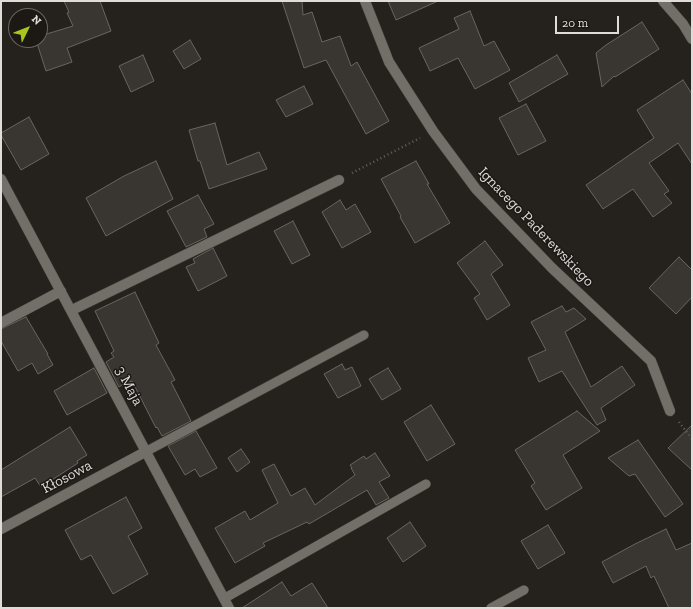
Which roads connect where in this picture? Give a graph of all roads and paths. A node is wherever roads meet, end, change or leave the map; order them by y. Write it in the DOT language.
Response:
graph roads {
  1 [pos="365,1"];
  2 [pos="662,1"];
  3 [pos="692,39"];
  4 [pos="433,131"];
  5 [pos="1,179"];
  6 [pos="339,180"];
  7 [pos="61,291"];
  8 [pos="72,310"];
  9 [pos="1,323"];
  10 [pos="364,335"];
  11 [pos="670,411"];
  12 [pos="692,439"];
  13 [pos="147,451"];
  14 [pos="426,484"];
  15 [pos="1,529"];
  16 [pos="524,590"];
  17 [pos="225,598"];
  18 [pos="230,608"];
  19 [pos="491,608"];
  1 -- 4 [label="street, Ignacego Paderewskiego"];
  2 -- 3 [label="street"];
  4 -- 6 [label="path"];
  4 -- 11 [label="street, Ignacego Paderewskiego"];
  5 -- 7 [label="street, 3 Maja"];
  6 -- 8 [label="street"];
  7 -- 8 [label="street, 3 Maja"];
  7 -- 9 [label="street"];
  8 -- 13 [label="street, 3 Maja"];
  10 -- 13 [label="lane"];
  11 -- 12 [label="path"];
  13 -- 15 [label="street, Kłosowa"];
  13 -- 17 [label="street, 3 Maja"];
  14 -- 17 [label="lane"];
  16 -- 19 [label="lane"];
  17 -- 18 [label="street, 3 Maja"];
}
